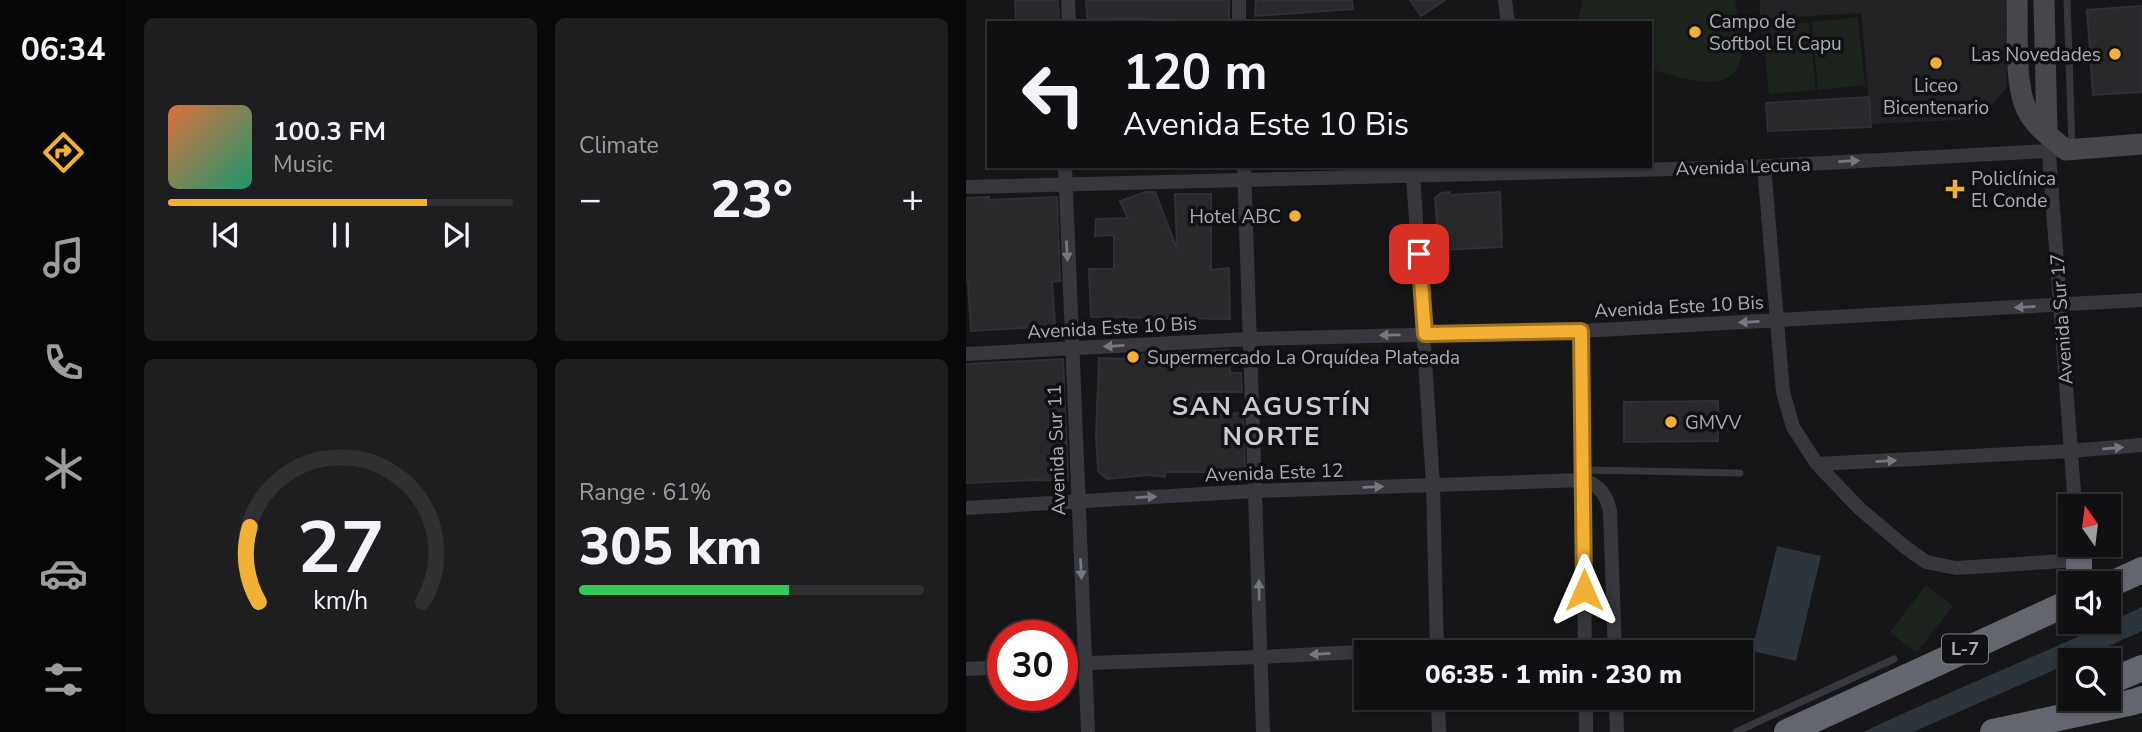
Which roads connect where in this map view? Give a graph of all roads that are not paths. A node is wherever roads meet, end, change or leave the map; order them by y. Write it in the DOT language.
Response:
graph roads {
  1 [pos="1068,0"];
  2 [pos="1239,0"];
  3 [pos="1505,0"];
  4 [pos="2017,0"];
  5 [pos="2044,0"];
  6 [pos="2067,0"];
  7 [pos="1069,21"];
  8 [pos="1239,21"];
  9 [pos="1508,21"];
  10 [pos="2020,91"];
  11 [pos="2046,107"];
  12 [pos="2142,144"];
  13 [pos="2059,146"];
  14 [pos="1764,166"];
  15 [pos="1065,168"];
  16 [pos="1643,168"];
  17 [pos="1652,168"];
  18 [pos="1583,169"];
  19 [pos="1244,172"];
  20 [pos="1413,174"];
  21 [pos="1064,183"];
  22 [pos="966,187"];
  23 [pos="2142,300"];
  24 [pos="2060,305"];
  25 [pos="1777,320"];
  26 [pos="1581,331"];
  27 [pos="1425,334"];
  28 [pos="1250,339"];
  29 [pos="1071,348"];
  30 [pos="966,354"];
  31 [pos="2142,445"];
  32 [pos="2070,451"];
  33 [pos="1817,464"];
  34 [pos="1740,473"];
  35 [pos="1584,475"];
  36 [pos="1433,485"];
  37 [pos="1255,491"];
  38 [pos="2074,494"];
  39 [pos="1078,500"];
  40 [pos="966,508"];
  41 [pos="2077,563"];
  42 [pos="2142,570"];
  43 [pos="2121,580"];
  44 [pos="2058,597"];
  45 [pos="2058,607"];
  46 [pos="1436,640"];
  47 [pos="1585,640"];
  48 [pos="1615,640"];
  49 [pos="1354,653"];
  50 [pos="1261,657"];
  51 [pos="1894,659"];
  52 [pos="1078,663"];
  53 [pos="1085,663"];
  54 [pos="987,668"];
  55 [pos="2142,668"];
  56 [pos="966,669"];
  57 [pos="2121,677"];
  58 [pos="1860,697"];
  59 [pos="2142,698"];
  60 [pos="2058,703"];
  61 [pos="1438,710"];
  62 [pos="1586,710"];
  63 [pos="1616,710"];
  64 [pos="1088,732"];
  65 [pos="1263,732"];
  66 [pos="1439,732"];
  67 [pos="1586,732"];
  68 [pos="1617,732"];
  69 [pos="1735,732"];
  70 [pos="1787,732"];
  71 [pos="1986,732"];
  72 [pos="1993,732"];
  1 -- 7 [label="street"];
  2 -- 8 [label="street"];
  3 -- 9 [label="street"];
  4 -- 10 [label="main road"];
  5 -- 11 [label="main road, Avenida Sur 17"];
  6 -- 13 [label="lane"];
  10 -- 11 [label="main road"];
  10 -- 13 [label="main road"];
  11 -- 13 [label="main road, Avenida Sur 17"];
  12 -- 13 [label="main road, Avenida Lecuna"];
  14 -- 13 [label="street, Avenida Lecuna, one-way"];
  13 -- 24 [label="street, Avenida Sur 17"];
  14 -- 17 [label="street, Avenida Lecuna"];
  14 -- 25 [label="street"];
  15 -- 21 [label="street, Avenida Sur 11"];
  16 -- 18 [label="street, Avenida Lecuna"];
  18 -- 20 [label="street, Avenida Lecuna"];
  19 -- 20 [label="street, Avenida Lecuna"];
  19 -- 21 [label="street, Avenida Lecuna"];
  19 -- 28 [label="street"];
  20 -- 27 [label="street"];
  21 -- 22 [label="street, Avenida Lecuna"];
  21 -- 29 [label="street, Avenida Sur 11, one-way"];
  23 -- 24 [label="street, Avenida Este 10 Bis"];
  24 -- 25 [label="street, Avenida Este 10 Bis, one-way"];
  24 -- 32 [label="street, Avenida Sur 17"];
  25 -- 26 [label="street, Avenida Este 10 Bis, one-way"];
  25 -- 33 [label="street"];
  26 -- 27 [label="street, Avenida Este 10 Bis"];
  26 -- 35 [label="street"];
  27 -- 28 [label="street, Avenida Este 10 Bis, one-way"];
  27 -- 36 [label="street"];
  28 -- 29 [label="street, Avenida Este 10 Bis, one-way"];
  28 -- 37 [label="street"];
  29 -- 30 [label="street, Avenida Este 10 Bis"];
  29 -- 39 [label="street, Avenida Sur 11"];
  32 -- 31 [label="street, one-way"];
  33 -- 32 [label="street, one-way"];
  32 -- 38 [label="street, Avenida Sur 17"];
  33 -- 41 [label="street"];
  34 -- 35 [label="lane"];
  35 -- 36 [label="street, Avenida Este 12"];
  35 -- 47 [label="street"];
  35 -- 48 [label="street"];
  37 -- 36 [label="street, Avenida Este 12, one-way"];
  36 -- 46 [label="street"];
  39 -- 37 [label="street, Avenida Este 12, one-way"];
  50 -- 37 [label="street, one-way"];
  39 -- 40 [label="street, Avenida Este 12"];
  39 -- 53 [label="street, Avenida Sur 11, one-way"];
  42 -- 43 [label="highway"];
  44 -- 58 [label="highway"];
  45 -- 58 [label="highway, L-7"];
  49 -- 50 [label="street, one-way"];
  50 -- 53 [label="street"];
  50 -- 65 [label="street"];
  51 -- 69 [label="lane"];
  52 -- 53 [label="street"];
  53 -- 64 [label="street, Avenida Sur 11"];
  54 -- 56 [label="street"];
  55 -- 57 [label="highway"];
  58 -- 70 [label="highway, L-7"];
  59 -- 72 [label="highway"];
  60 -- 71 [label="highway"];
  61 -- 66 [label="street"];
  62 -- 67 [label="street"];
  63 -- 68 [label="street"];
}
